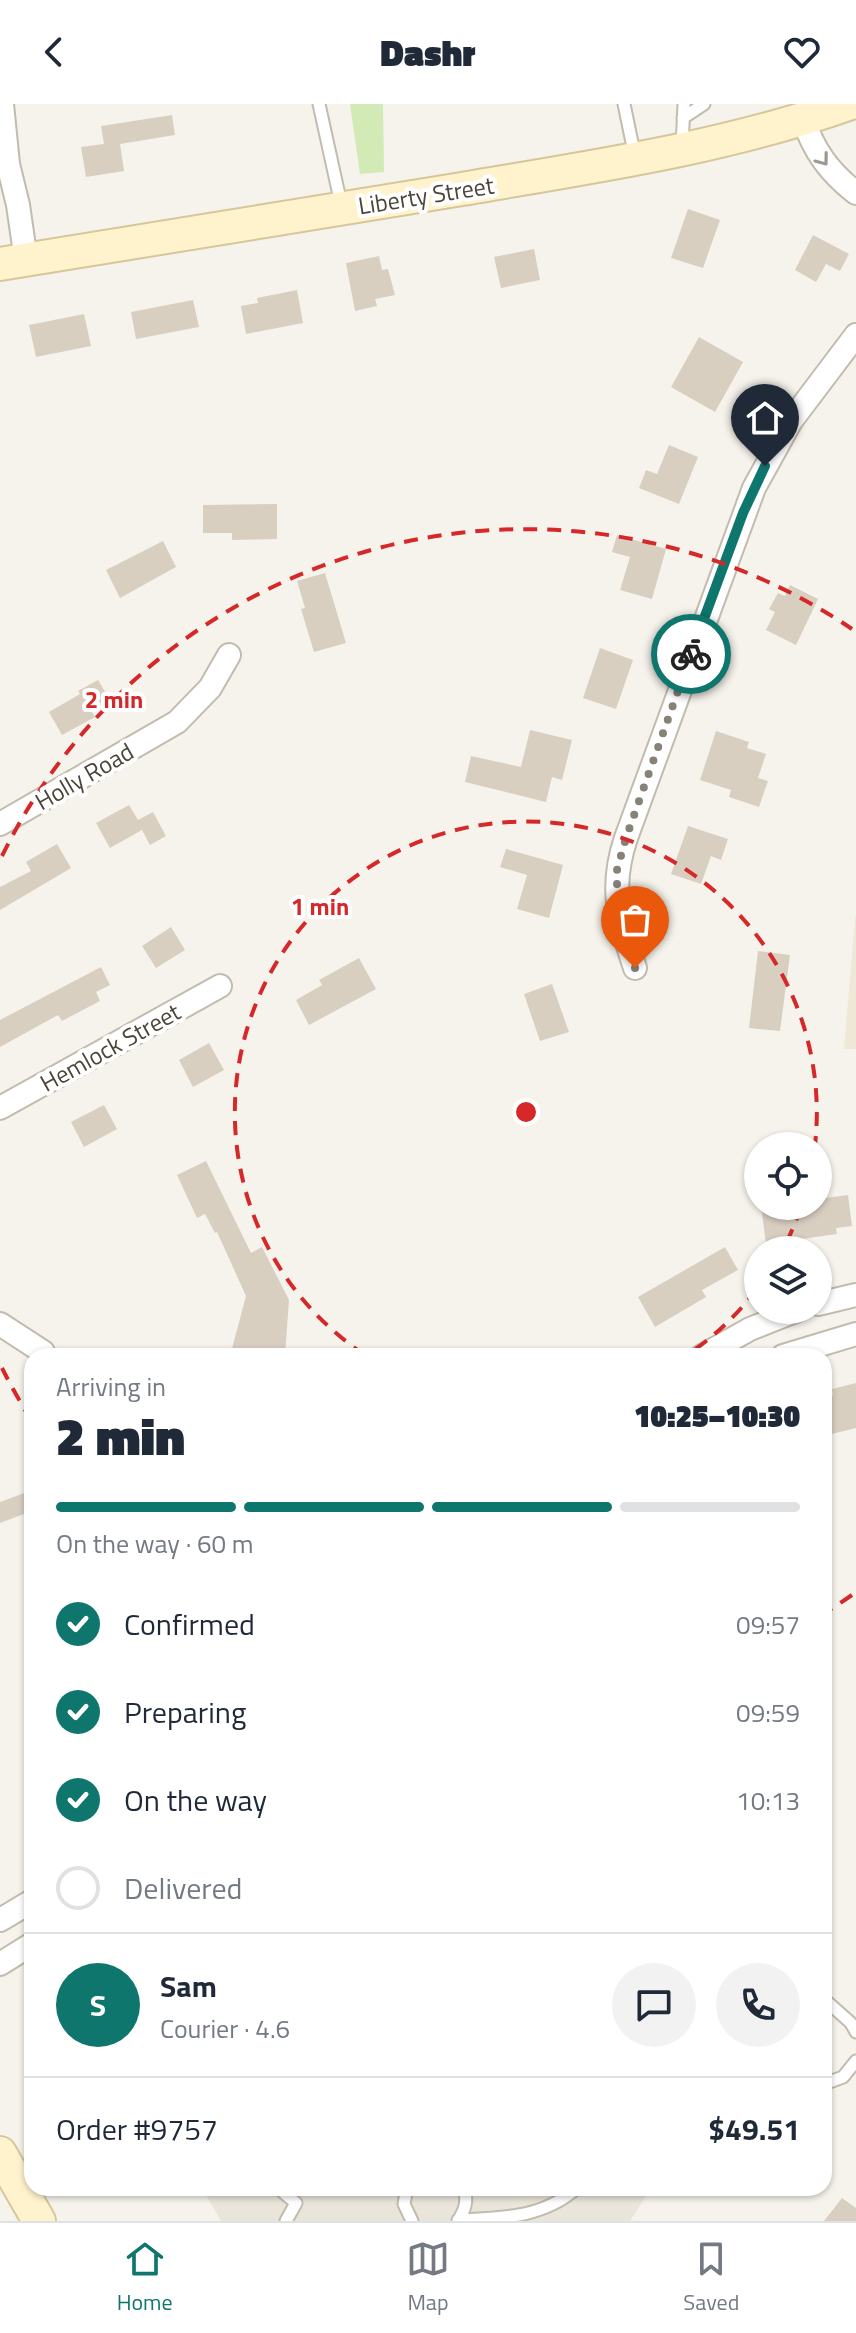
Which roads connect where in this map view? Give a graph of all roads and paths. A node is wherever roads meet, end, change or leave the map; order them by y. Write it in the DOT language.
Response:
graph roads {
  1 [pos="2,104"];
  2 [pos="319,104"];
  3 [pos="624,104"];
  4 [pos="684,104"];
  5 [pos="704,104"];
  6 [pos="848,104"];
  7 [pos="803,119"];
  8 [pos="683,133"];
  9 [pos="635,158"];
  10 [pos="8,164"];
  11 [pos="856,193"];
  12 [pos="0,198"];
  13 [pos="342,209"];
  14 [pos="13,262"];
  15 [pos="856,335"];
  16 [pos="229,655"];
  17 [pos="0,824"];
  18 [pos="635,968"];
  19 [pos="220,986"];
  20 [pos="0,1108"];
  21 [pos="856,1295"];
  22 [pos="832,1301"];
  23 [pos="0,1324"];
  24 [pos="763,1324"];
  25 [pos="856,1334"];
  26 [pos="37,1348"];
  27 [pos="716,1348"];
  28 [pos="806,1348"];
  29 [pos="24,1906"];
  30 [pos="0,1920"];
  31 [pos="24,1949"];
  32 [pos="0,1964"];
  33 [pos="832,2006"];
  34 [pos="856,2032"];
  35 [pos="856,2061"];
  36 [pos="832,2081"];
  37 [pos="12,2167"];
  38 [pos="24,2191"];
  39 [pos="26,2196"];
  40 [pos="288,2196"];
  41 [pos="406,2196"];
  42 [pos="465,2196"];
  43 [pos="565,2196"];
  44 [pos="512,2219"];
  45 [pos="39,2221"];
  46 [pos="286,2221"];
  47 [pos="412,2221"];
  48 [pos="458,2221"];
  1 -- 10 [label="street"];
  2 -- 13 [label="lane"];
  3 -- 9 [label="lane"];
  4 -- 8 [label="lane"];
  5 -- 8 [label="lane"];
  6 -- 7 [label="main road, Liberty Street"];
  7 -- 8 [label="main road, Liberty Street"];
  7 -- 11 [label="street, one-way"];
  8 -- 9 [label="main road, Liberty Street"];
  9 -- 13 [label="main road, Liberty Street"];
  10 -- 12 [label="street"];
  10 -- 14 [label="street"];
  13 -- 14 [label="main road, Liberty Street"];
  15 -- 18 [label="street"];
  16 -- 17 [label="street, Holly Road"];
  19 -- 20 [label="street, Hemlock Street"];
  21 -- 22 [label="street"];
  23 -- 26 [label="street"];
  24 -- 27 [label="street"];
  25 -- 28 [label="street"];
  29 -- 30 [label="street"];
  31 -- 32 [label="street"];
  33 -- 34 [label="lane"];
  35 -- 36 [label="lane"];
  37 -- 38 [label="main road"];
  39 -- 45 [label="main road"];
  40 -- 46 [label="lane"];
  41 -- 47 [label="lane"];
  42 -- 48 [label="lane"];
  43 -- 44 [label="lane"];
  44 -- 48 [label="lane"];
}
